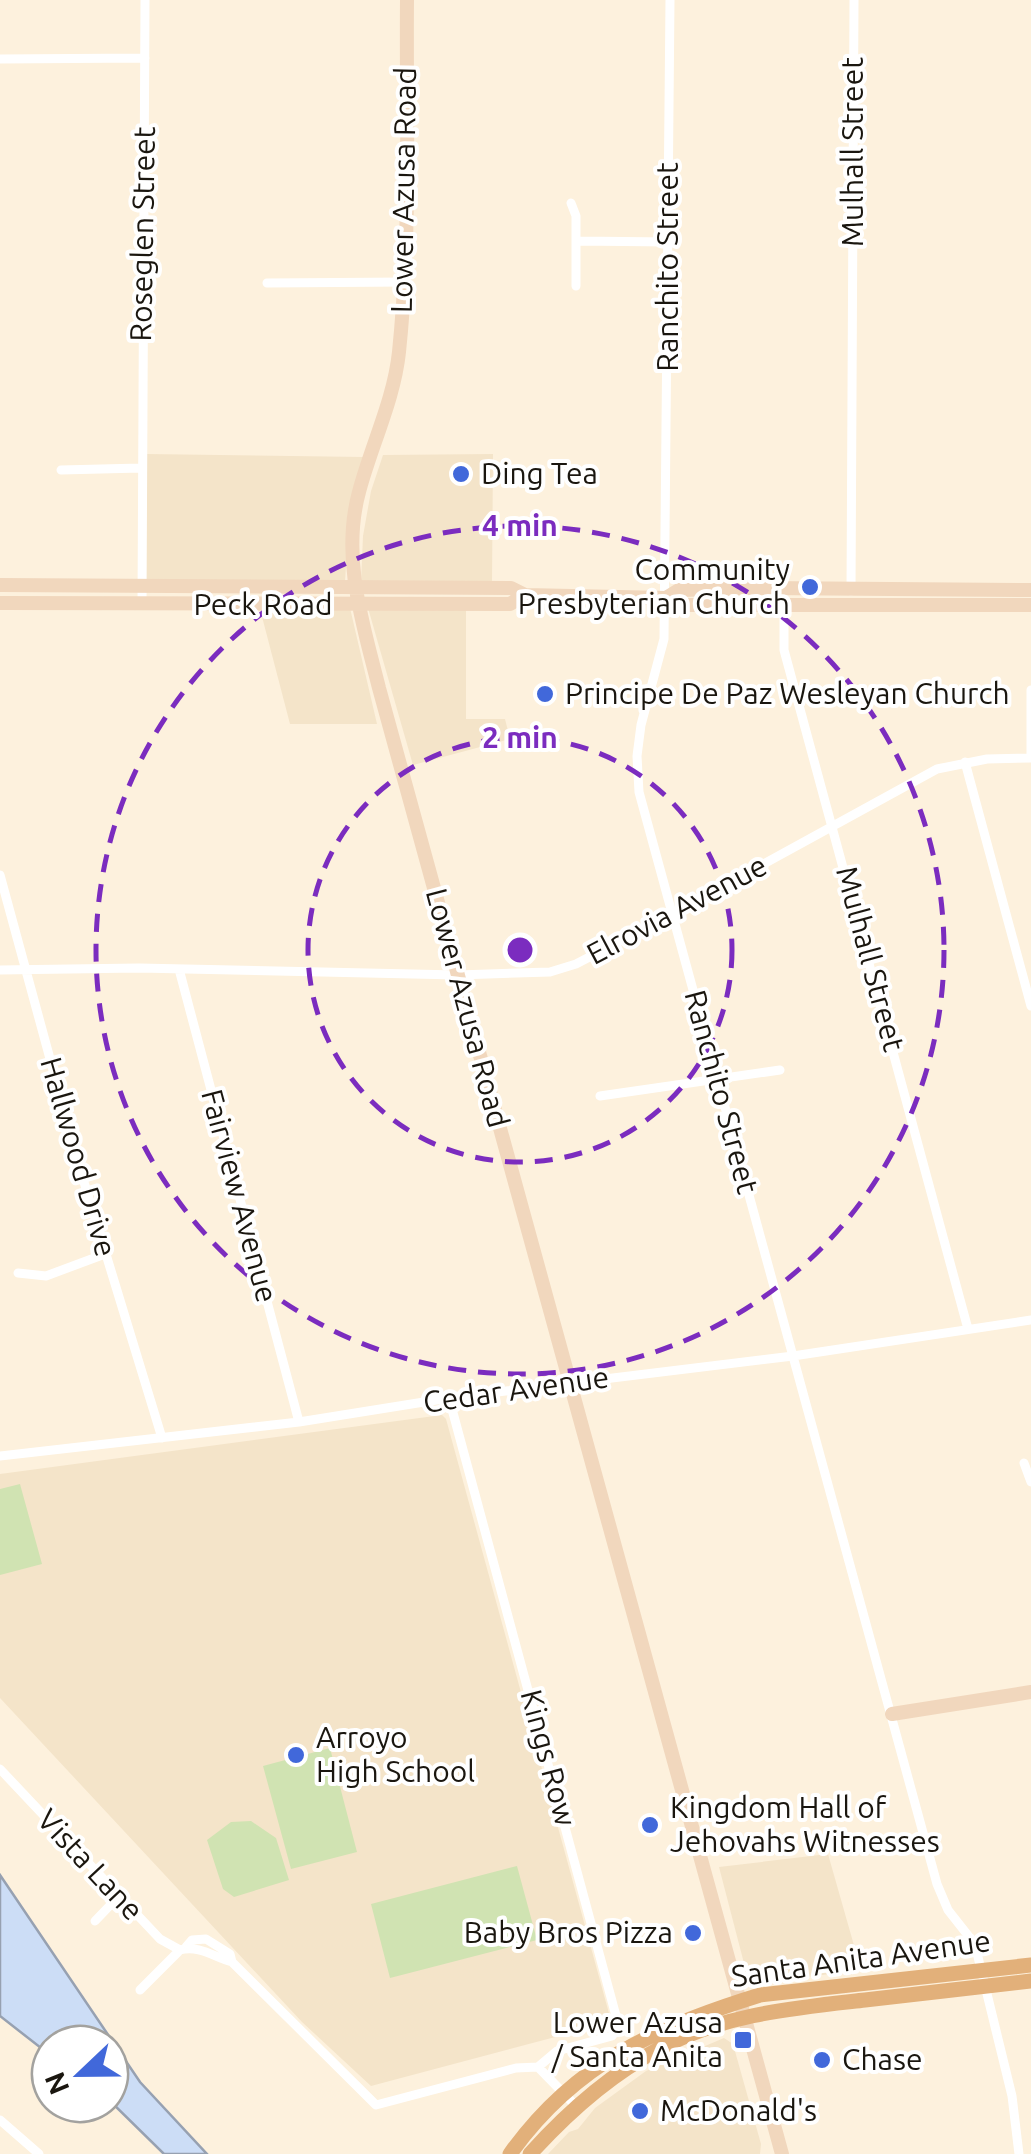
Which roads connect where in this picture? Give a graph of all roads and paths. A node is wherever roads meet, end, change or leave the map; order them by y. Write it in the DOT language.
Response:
graph roads {
  1 [pos="145,0"];
  2 [pos="406,0"];
  3 [pos="670,0"];
  4 [pos="854,0"];
  5 [pos="145,58"];
  6 [pos="0,59"];
  7 [pos="571,204"];
  8 [pos="577,241"];
  9 [pos="669,242"];
  10 [pos="267,282"];
  11 [pos="406,282"];
  12 [pos="576,286"];
  13 [pos="141,468"];
  14 [pos="61,470"];
  15 [pos="0,585"];
  16 [pos="142,586"];
  17 [pos="354,588"];
  18 [pos="1031,590"];
  19 [pos="524,596"];
  20 [pos="784,596"];
  21 [pos="850,596"];
  22 [pos="666,598"];
  23 [pos="0,603"];
  24 [pos="142,604"];
  25 [pos="1031,605"];
  26 [pos="358,606"];
  27 [pos="1031,690"];
  28 [pos="1031,758"];
  29 [pos="965,762"];
  30 [pos="834,826"];
  31 [pos="0,875"];
  32 [pos="672,914"];
  33 [pos="179,969"];
  34 [pos="0,970"];
  35 [pos="25,971"];
  36 [pos="458,975"];
  37 [pos="1031,1006"];
  38 [pos="780,1070"];
  39 [pos="718,1079"];
  40 [pos="600,1096"];
  41 [pos="105,1254"];
  42 [pos="18,1273"];
  43 [pos="1031,1320"];
  44 [pos="968,1329"];
  45 [pos="792,1356"];
  46 [pos="571,1382"];
  47 [pos="449,1398"];
  48 [pos="299,1422"];
  49 [pos="162,1438"];
  50 [pos="0,1456"];
  51 [pos="1024,1463"];
  52 [pos="1031,1482"];
  53 [pos="1031,1692"];
  54 [pos="892,1714"];
  55 [pos="0,1770"];
  56 [pos="119,1896"];
  57 [pos="95,1921"];
  58 [pos="183,1948"];
  59 [pos="1031,1964"];
  60 [pos="984,1978"];
  61 [pos="1031,1981"];
  62 [pos="140,1990"];
  63 [pos="742,2009"];
  64 [pos="538,2066"];
  65 [pos="571,2100"];
  66 [pos="0,2120"];
  67 [pos="39,2154"];
  68 [pos="510,2154"];
  69 [pos="530,2154"];
  70 [pos="782,2154"];
  71 [pos="1019,2154"];
  1 -- 5 [label="street, Roseglen Street"];
  2 -- 11 [label="main road, Lower Azusa Road"];
  3 -- 9 [label="street, Ranchito Street"];
  4 -- 21 [label="street, Mulhall Street"];
  5 -- 6 [label="street"];
  5 -- 13 [label="street, Roseglen Street"];
  7 -- 8 [label="street"];
  8 -- 9 [label="street"];
  8 -- 12 [label="street"];
  9 -- 22 [label="street, Ranchito Street"];
  10 -- 11 [label="street"];
  11 -- 17 [label="main road, Lower Azusa Road"];
  13 -- 14 [label="street"];
  13 -- 16 [label="street, Roseglen Street"];
  15 -- 16 [label="main road, Peck Road"];
  16 -- 17 [label="main road, Peck Road"];
  16 -- 24 [label="street, Roseglen Street"];
  17 -- 19 [label="main road, Peck Road"];
  17 -- 26 [label="main road, Lower Azusa Road"];
  18 -- 21 [label="main road, Peck Road"];
  19 -- 22 [label="main road, Peck Road"];
  19 -- 26 [label="main road, Peck Road"];
  20 -- 21 [label="main road, Peck Road"];
  20 -- 22 [label="main road, Peck Road"];
  20 -- 30 [label="street, Mulhall Street"];
  21 -- 25 [label="main road, Peck Road"];
  22 -- 32 [label="street, Ranchito Street"];
  23 -- 24 [label="main road, Peck Road"];
  24 -- 26 [label="main road, Peck Road"];
  26 -- 36 [label="main road, Lower Azusa Road"];
  27 -- 28 [label="street"];
  28 -- 29 [label="street, Elrovia Avenue"];
  29 -- 30 [label="street, Elrovia Avenue"];
  29 -- 37 [label="street"];
  30 -- 32 [label="street, Elrovia Avenue"];
  30 -- 44 [label="street, Mulhall Street"];
  31 -- 35 [label="street, Hallwood Drive"];
  32 -- 36 [label="street, Elrovia Avenue"];
  32 -- 39 [label="street, Ranchito Street"];
  33 -- 35 [label="street, Elrovia Avenue"];
  33 -- 36 [label="street, Elrovia Avenue"];
  33 -- 48 [label="street, Fairview Avenue"];
  34 -- 35 [label="street, Elrovia Avenue"];
  35 -- 41 [label="street, Hallwood Drive"];
  36 -- 46 [label="main road, Lower Azusa Road"];
  38 -- 39 [label="street"];
  39 -- 40 [label="street"];
  39 -- 45 [label="street, Ranchito Street"];
  41 -- 42 [label="street"];
  41 -- 49 [label="street, Hallwood Drive"];
  43 -- 44 [label="street, Cedar Avenue"];
  44 -- 45 [label="street, Cedar Avenue"];
  45 -- 46 [label="street, Cedar Avenue"];
  45 -- 54 [label="street, Ranchito Street"];
  46 -- 47 [label="street, Cedar Avenue"];
  46 -- 63 [label="main road, Lower Azusa Road"];
  47 -- 48 [label="street, Cedar Avenue"];
  47 -- 64 [label="street, Kings Row"];
  48 -- 49 [label="street, Cedar Avenue"];
  49 -- 50 [label="street, Cedar Avenue"];
  51 -- 52 [label="street"];
  53 -- 54 [label="main road"];
  54 -- 60 [label="street, Ranchito Street"];
  55 -- 56 [label="street, Vista Lane"];
  56 -- 57 [label="street"];
  56 -- 58 [label="street, Vista Lane"];
  58 -- 62 [label="street"];
  58 -- 64 [label="street, Kings Row"];
  59 -- 60 [label="main road, Santa Anita Avenue"];
  60 -- 61 [label="main road, Santa Anita Avenue"];
  60 -- 63 [label="main road, Santa Anita Avenue"];
  60 -- 71 [label="street, Ranchito Street"];
  63 -- 65 [label="main road, Santa Anita Avenue"];
  63 -- 70 [label="main road, Lower Azusa Road"];
  64 -- 65 [label="street"];
  65 -- 68 [label="main road, Santa Anita Avenue"];
  65 -- 69 [label="main road, Santa Anita Avenue"];
  66 -- 67 [label="street"];
}
